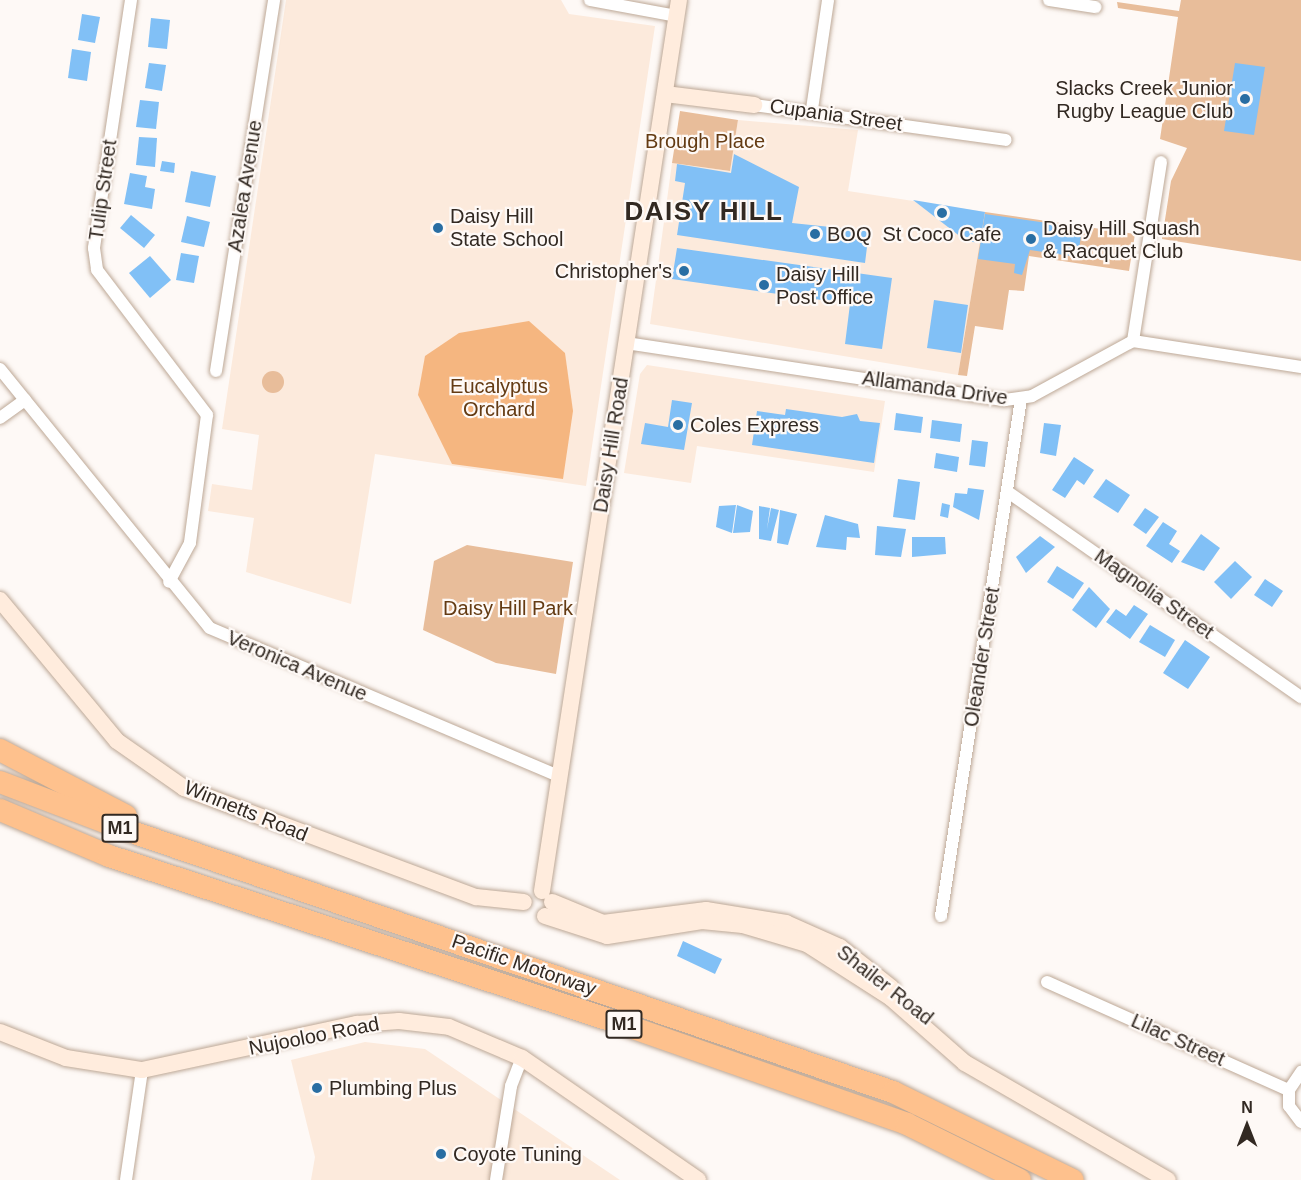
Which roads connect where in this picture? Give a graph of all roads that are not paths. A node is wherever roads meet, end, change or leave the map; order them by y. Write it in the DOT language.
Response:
graph roads {
  1 [pos="131,0"];
  2 [pos="274,0"];
  3 [pos="590,0"];
  4 [pos="828,0"];
  5 [pos="1049,0"];
  6 [pos="1095,7"];
  7 [pos="678,8"];
  8 [pos="665,94"];
  9 [pos="754,105"];
  10 [pos="812,109"];
  11 [pos="1006,140"];
  12 [pos="1161,162"];
  13 [pos="1133,341"];
  14 [pos="626,343"];
  15 [pos="1301,367"];
  16 [pos="0,369"];
  17 [pos="216,371"];
  18 [pos="1021,399"];
  19 [pos="25,400"];
  20 [pos="0,418"];
  21 [pos="1008,492"];
  22 [pos="169,582"];
  23 [pos="0,600"];
  24 [pos="1301,696"];
  25 [pos="0,750"];
  26 [pos="559,776"];
  27 [pos="0,782"];
  28 [pos="0,810"];
  29 [pos="242,869"];
  30 [pos="524,902"];
  31 [pos="547,903"];
  32 [pos="941,916"];
  33 [pos="1047,982"];
  34 [pos="0,1032"];
  35 [pos="522,1058"];
  36 [pos="142,1070"];
  37 [pos="1301,1072"];
  38 [pos="1289,1090"];
  39 [pos="1301,1122"];
  40 [pos="126,1180"];
  41 [pos="496,1180"];
  42 [pos="698,1180"];
  43 [pos="1020,1180"];
  44 [pos="1073,1180"];
  45 [pos="1168,1180"];
  1 -- 22 [label="street, Tulip Street"];
  2 -- 17 [label="street, Azalea Avenue"];
  3 -- 7 [label="street"];
  4 -- 10 [label="street"];
  5 -- 6 [label="street"];
  7 -- 8 [label="street, Daisy Hill Road"];
  8 -- 9 [label="street, Cupania Street"];
  8 -- 14 [label="street, Daisy Hill Road"];
  9 -- 10 [label="street, Cupania Street"];
  10 -- 11 [label="street, Cupania Street"];
  12 -- 13 [label="street"];
  13 -- 15 [label="street"];
  13 -- 18 [label="street, Allamanda Drive"];
  14 -- 18 [label="street, Allamanda Drive"];
  14 -- 26 [label="street, Daisy Hill Road"];
  16 -- 19 [label="street, Veronica Avenue"];
  18 -- 21 [label="street, Oleander Street"];
  19 -- 20 [label="street"];
  19 -- 22 [label="street, Veronica Avenue"];
  21 -- 24 [label="street, Magnolia Street"];
  21 -- 32 [label="street, Oleander Street"];
  22 -- 26 [label="street, Veronica Avenue"];
  23 -- 30 [label="street, Winnetts Road"];
  25 -- 29 [label="highway"];
  26 -- 31 [label="street, Daisy Hill Road"];
  27 -- 29 [label="highway, Pacific Motorway / M1"];
  28 -- 43 [label="highway, Pacific Motorway / M1"];
  29 -- 44 [label="highway, Pacific Motorway / M1"];
  30 -- 31 [label="street"];
  30 -- 31 [label="street, Shailer Road"];
  31 -- 45 [label="street, Shailer Road"];
  33 -- 38 [label="street, Lilac Street"];
  34 -- 36 [label="street, Nujooloo Road"];
  35 -- 36 [label="street, Nujooloo Road"];
  35 -- 41 [label="street"];
  35 -- 42 [label="street, Nujooloo Road"];
  36 -- 40 [label="street"];
  37 -- 38 [label="street"];
  38 -- 39 [label="street"];
}
